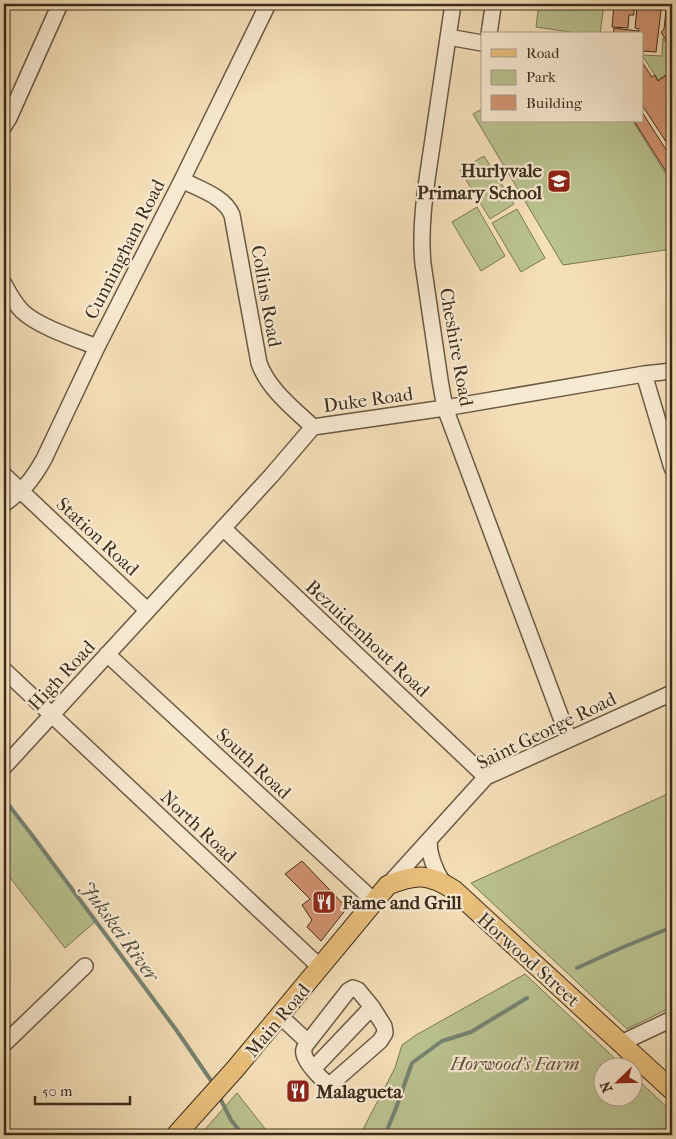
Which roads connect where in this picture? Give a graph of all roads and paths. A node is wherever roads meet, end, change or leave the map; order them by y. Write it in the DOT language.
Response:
graph roads {
  1 [pos="268,4"];
  2 [pos="453,4"];
  3 [pos="56,5"];
  4 [pos="493,7"];
  5 [pos="489,32"];
  6 [pos="448,37"];
  7 [pos="481,43"];
  8 [pos="4,126"];
  9 [pos="182,180"];
  10 [pos="4,284"];
  11 [pos="97,347"];
  12 [pos="672,371"];
  13 [pos="644,374"];
  14 [pos="445,408"];
  15 [pos="313,427"];
  16 [pos="672,468"];
  17 [pos="4,475"];
  18 [pos="21,491"];
  19 [pos="4,504"];
  20 [pos="223,528"];
  21 [pos="147,610"];
  22 [pos="107,654"];
  23 [pos="4,670"];
  24 [pos="672,693"];
  25 [pos="51,714"];
  26 [pos="569,739"];
  27 [pos="4,767"];
  28 [pos="486,777"];
  29 [pos="429,842"];
  30 [pos="443,883"];
  31 [pos="388,885"];
  32 [pos="374,901"];
  33 [pos="85,966"];
  34 [pos="320,967"];
  35 [pos="372,1007"];
  36 [pos="280,1016"];
  37 [pos="672,1019"];
  38 [pos="308,1042"];
  39 [pos="621,1043"];
  40 [pos="4,1044"];
  41 [pos="314,1069"];
  42 [pos="672,1090"];
  43 [pos="176,1135"];
  1 -- 9 [label="street, Cunningham Road"];
  2 -- 6 [label="street, Cheshire Road"];
  3 -- 8 [label="street"];
  4 -- 5 [label="street"];
  6 -- 7 [label="street"];
  6 -- 14 [label="street, Cheshire Road"];
  9 -- 11 [label="street, Cunningham Road"];
  9 -- 15 [label="street, Collins Road"];
  10 -- 11 [label="street"];
  11 -- 18 [label="street, Cunningham Road"];
  12 -- 13 [label="street, Duke Road"];
  13 -- 14 [label="street, Duke Road"];
  13 -- 16 [label="street"];
  14 -- 15 [label="street, Duke Road"];
  14 -- 26 [label="street, Cheshire Road"];
  15 -- 20 [label="street, Duke Road"];
  17 -- 18 [label="street, Station Road"];
  18 -- 19 [label="street, Cunningham Road"];
  18 -- 21 [label="street, Station Road"];
  20 -- 21 [label="street, Duke Road"];
  20 -- 28 [label="street, Bezuidenhout Road"];
  21 -- 22 [label="street, High Road"];
  22 -- 25 [label="street, High Road"];
  22 -- 32 [label="street, South Road"];
  23 -- 25 [label="street, North Road"];
  24 -- 26 [label="street, Saint George Road"];
  25 -- 27 [label="street, High Road"];
  25 -- 34 [label="street, North Road"];
  26 -- 28 [label="street, Saint George Road"];
  28 -- 29 [label="street, Saint George Road"];
  29 -- 30 [label="street"];
  29 -- 31 [label="street, Saint George Road"];
  30 -- 31 [label="main road, Horwood Street"];
  30 -- 39 [label="main road, Horwood Street"];
  31 -- 32 [label="main road"];
  32 -- 34 [label="main road, Main Road"];
  33 -- 40 [label="street"];
  34 -- 36 [label="main road, Main Road"];
  35 -- 38 [label="street"];
  35 -- 41 [label="street"];
  35 -- 41 [label="street"];
  36 -- 38 [label="street"];
  36 -- 43 [label="main road, Main Road"];
  37 -- 39 [label="street"];
  38 -- 41 [label="street"];
  39 -- 42 [label="main road, Horwood Street"];
}
